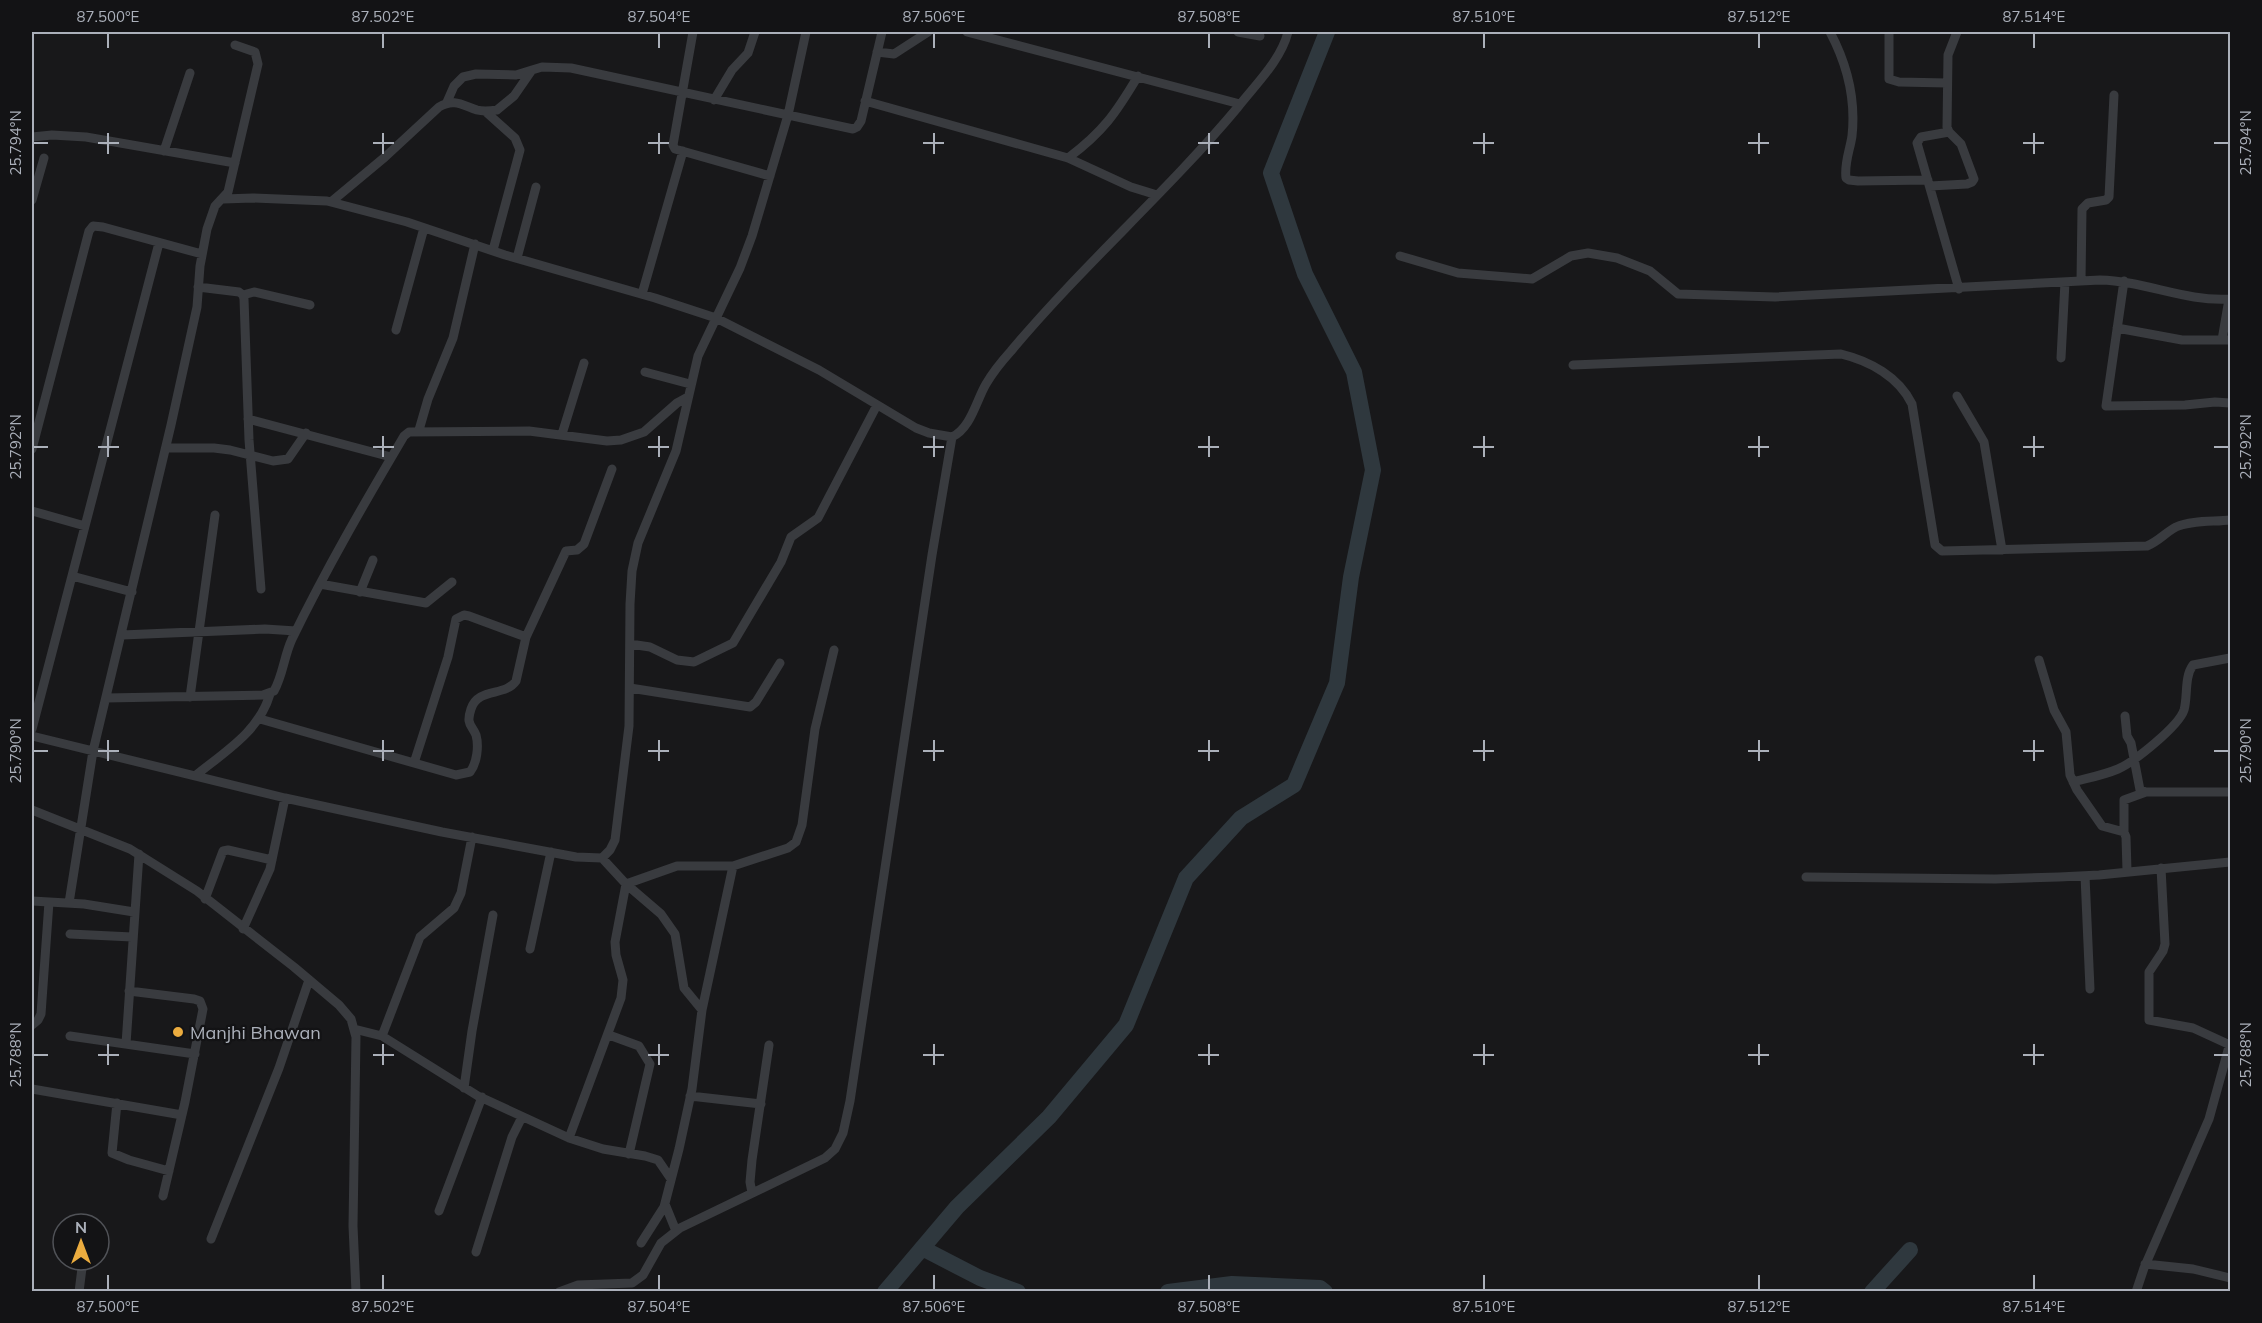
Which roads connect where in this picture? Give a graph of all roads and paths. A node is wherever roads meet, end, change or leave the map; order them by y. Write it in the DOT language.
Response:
graph roads {
  1 [pos="693,32"];
  2 [pos="755,32"];
  3 [pos="806,32"];
  4 [pos="882,32"];
  5 [pos="928,32"];
  6 [pos="967,32"];
  7 [pos="1238,32"];
  8 [pos="1288,32"];
  9 [pos="1830,32"];
  10 [pos="1889,32"];
  11 [pos="1957,32"];
  12 [pos="1260,36"];
  13 [pos="235,45"];
  14 [pos="877,52"];
  15 [pos="532,70"];
  16 [pos="190,73"];
  17 [pos="1138,76"];
  18 [pos="1947,83"];
  19 [pos="681,93"];
  20 [pos="2114,95"];
  21 [pos="714,100"];
  22 [pos="865,101"];
  23 [pos="447,102"];
  24 [pos="1240,104"];
  25 [pos="486,112"];
  26 [pos="788,115"];
  27 [pos="1949,132"];
  28 [pos="32,137"];
  29 [pos="164,151"];
  30 [pos="683,151"];
  31 [pos="44,158"];
  32 [pos="1068,158"];
  33 [pos="235,163"];
  34 [pos="770,176"];
  35 [pos="1929,183"];
  36 [pos="536,187"];
  37 [pos="1157,195"];
  38 [pos="224,199"];
  39 [pos="32,200"];
  40 [pos="331,202"];
  41 [pos="424,228"];
  42 [pos="159,243"];
  43 [pos="475,244"];
  44 [pos="493,250"];
  45 [pos="202,254"];
  46 [pos="1400,256"];
  47 [pos="517,258"];
  48 [pos="2081,281"];
  49 [pos="2124,281"];
  50 [pos="2065,282"];
  51 [pos="198,287"];
  52 [pos="1959,289"];
  53 [pos="642,294"];
  54 [pos="243,295"];
  55 [pos="2230,299"];
  56 [pos="310,305"];
  57 [pos="716,318"];
  58 [pos="2117,328"];
  59 [pos="396,330"];
  60 [pos="2226,340"];
  61 [pos="2061,358"];
  62 [pos="584,363"];
  63 [pos="1573,365"];
  64 [pos="645,372"];
  65 [pos="690,384"];
  66 [pos="1958,396"];
  67 [pos="688,397"];
  68 [pos="2230,403"];
  69 [pos="877,405"];
  70 [pos="248,418"];
  71 [pos="419,430"];
  72 [pos="306,433"];
  73 [pos="562,434"];
  74 [pos="952,437"];
  75 [pos="166,448"];
  76 [pos="32,449"];
  77 [pos="250,455"];
  78 [pos="391,457"];
  79 [pos="612,469"];
  80 [pos="32,511"];
  81 [pos="215,515"];
  82 [pos="2230,520"];
  83 [pos="85,526"];
  84 [pos="2002,550"];
  85 [pos="373,560"];
  86 [pos="72,576"];
  87 [pos="452,582"];
  88 [pos="320,584"];
  89 [pos="261,589"];
  90 [pos="132,592"];
  91 [pos="360,592"];
  92 [pos="296,631"];
  93 [pos="199,632"];
  94 [pos="122,635"];
  95 [pos="526,637"];
  96 [pos="630,644"];
  97 [pos="834,650"];
  98 [pos="2230,658"];
  99 [pos="2039,660"];
  100 [pos="780,663"];
  101 [pos="630,688"];
  102 [pos="270,694"];
  103 [pos="190,697"];
  104 [pos="106,698"];
  105 [pos="2125,716"];
  106 [pos="260,719"];
  107 [pos="32,729"];
  108 [pos="32,735"];
  109 [pos="93,751"];
  110 [pos="2133,760"];
  111 [pos="414,763"];
  112 [pos="195,776"];
  113 [pos="2073,782"];
  114 [pos="2146,792"];
  115 [pos="2230,792"];
  116 [pos="285,798"];
  117 [pos="32,810"];
  118 [pos="80,828"];
  119 [pos="2124,832"];
  120 [pos="472,837"];
  121 [pos="551,852"];
  122 [pos="139,854"];
  123 [pos="602,858"];
  124 [pos="272,860"];
  125 [pos="2230,862"];
  126 [pos="732,866"];
  127 [pos="2161,868"];
  128 [pos="2127,871"];
  129 [pos="2085,876"];
  130 [pos="1806,877"];
  131 [pos="626,884"];
  132 [pos="205,898"];
  133 [pos="32,901"];
  134 [pos="50,902"];
  135 [pos="69,903"];
  136 [pos="134,912"];
  137 [pos="493,915"];
  138 [pos="243,929"];
  139 [pos="70,934"];
  140 [pos="132,937"];
  141 [pos="531,949"];
  142 [pos="309,980"];
  143 [pos="2090,989"];
  144 [pos="129,992"];
  145 [pos="702,1010"];
  146 [pos="33,1023"];
  147 [pos="354,1029"];
  148 [pos="609,1035"];
  149 [pos="70,1036"];
  150 [pos="382,1036"];
  151 [pos="126,1044"];
  152 [pos="2230,1044"];
  153 [pos="769,1045"];
  154 [pos="195,1054"];
  155 [pos="464,1088"];
  156 [pos="32,1089"];
  157 [pos="690,1096"];
  158 [pos="482,1098"];
  159 [pos="117,1103"];
  160 [pos="761,1104"];
  161 [pos="182,1115"];
  162 [pos="522,1117"];
  163 [pos="569,1138"];
  164 [pos="629,1154"];
  165 [pos="169,1171"];
  166 [pos="671,1179"];
  167 [pos="752,1193"];
  168 [pos="163,1196"];
  169 [pos="665,1204"];
  170 [pos="438,1211"];
  171 [pos="676,1231"];
  172 [pos="211,1239"];
  173 [pos="641,1243"];
  174 [pos="476,1252"];
  175 [pos="2145,1266"];
  176 [pos="82,1272"];
  177 [pos="2230,1278"];
  178 [pos="2138,1287"];
  179 [pos="79,1292"];
  180 [pos="356,1292"];
  181 [pos="559,1292"];
  1 -- 19 [label="street"];
  2 -- 21 [label="street"];
  3 -- 26 [label="street"];
  4 -- 14 [label="street"];
  5 -- 14 [label="street"];
  6 -- 17 [label="street"];
  7 -- 12 [label="street"];
  8 -- 24 [label="street"];
  9 -- 35 [label="street"];
  10 -- 18 [label="street"];
  11 -- 18 [label="street"];
  13 -- 33 [label="street"];
  14 -- 22 [label="street"];
  15 -- 19 [label="street"];
  15 -- 23 [label="street"];
  15 -- 25 [label="street"];
  16 -- 29 [label="street"];
  17 -- 24 [label="street"];
  17 -- 32 [label="street"];
  18 -- 27 [label="street"];
  19 -- 21 [label="street"];
  19 -- 30 [label="street"];
  20 -- 48 [label="street"];
  21 -- 26 [label="street"];
  22 -- 26 [label="street"];
  22 -- 32 [label="street"];
  23 -- 25 [label="street"];
  23 -- 40 [label="street"];
  24 -- 37 [label="street"];
  25 -- 44 [label="street"];
  26 -- 34 [label="street"];
  27 -- 35 [label="street"];
  27 -- 35 [label="street"];
  28 -- 29 [label="street"];
  29 -- 33 [label="street"];
  30 -- 34 [label="street"];
  30 -- 53 [label="street"];
  31 -- 39 [label="street"];
  32 -- 37 [label="street"];
  33 -- 38 [label="street"];
  34 -- 57 [label="street"];
  35 -- 52 [label="street"];
  36 -- 47 [label="street"];
  37 -- 74 [label="street"];
  38 -- 40 [label="street"];
  38 -- 45 [label="street"];
  40 -- 41 [label="street"];
  41 -- 43 [label="street"];
  41 -- 59 [label="street"];
  42 -- 45 [label="street"];
  42 -- 76 [label="street"];
  42 -- 83 [label="street"];
  43 -- 44 [label="street"];
  43 -- 71 [label="street"];
  44 -- 47 [label="street"];
  45 -- 51 [label="street"];
  46 -- 52 [label="street"];
  47 -- 53 [label="street"];
  48 -- 49 [label="street"];
  48 -- 50 [label="street"];
  49 -- 55 [label="street"];
  49 -- 58 [label="street"];
  50 -- 52 [label="street"];
  50 -- 61 [label="street"];
  51 -- 54 [label="street"];
  51 -- 75 [label="street"];
  53 -- 57 [label="street"];
  54 -- 56 [label="street"];
  54 -- 70 [label="street"];
  55 -- 60 [label="street"];
  57 -- 65 [label="street"];
  57 -- 69 [label="street"];
  58 -- 60 [label="street"];
  58 -- 68 [label="street"];
  62 -- 73 [label="street"];
  63 -- 84 [label="street"];
  64 -- 65 [label="street"];
  65 -- 67 [label="street"];
  66 -- 84 [label="street"];
  67 -- 73 [label="street"];
  67 -- 96 [label="street"];
  69 -- 74 [label="street"];
  69 -- 96 [label="street"];
  70 -- 72 [label="street"];
  70 -- 77 [label="street"];
  71 -- 73 [label="street"];
  71 -- 78 [label="street"];
  72 -- 77 [label="street"];
  72 -- 78 [label="street"];
  74 -- 167 [label="street"];
  75 -- 77 [label="street"];
  75 -- 90 [label="street"];
  77 -- 89 [label="street"];
  78 -- 88 [label="street"];
  79 -- 95 [label="street"];
  80 -- 83 [label="street"];
  81 -- 93 [label="street"];
  82 -- 84 [label="street"];
  83 -- 86 [label="street"];
  85 -- 91 [label="street"];
  86 -- 90 [label="street"];
  86 -- 107 [label="street"];
  87 -- 91 [label="street"];
  88 -- 91 [label="street"];
  88 -- 92 [label="street"];
  90 -- 94 [label="street"];
  92 -- 93 [label="street"];
  92 -- 102 [label="street"];
  93 -- 94 [label="street"];
  93 -- 103 [label="street"];
  94 -- 104 [label="street"];
  95 -- 111 [label="street"];
  95 -- 111 [label="street"];
  96 -- 101 [label="street"];
  97 -- 126 [label="street"];
  98 -- 110 [label="street"];
  99 -- 113 [label="street"];
  100 -- 101 [label="street"];
  101 -- 123 [label="street"];
  102 -- 103 [label="street"];
  102 -- 106 [label="street"];
  103 -- 104 [label="street"];
  104 -- 109 [label="street"];
  105 -- 110 [label="street"];
  106 -- 111 [label="street"];
  106 -- 112 [label="street"];
  108 -- 109 [label="street"];
  109 -- 112 [label="street"];
  109 -- 118 [label="street"];
  110 -- 113 [label="street"];
  110 -- 114 [label="street"];
  112 -- 116 [label="street"];
  113 -- 119 [label="street"];
  114 -- 115 [label="street"];
  114 -- 119 [label="street"];
  116 -- 120 [label="street"];
  116 -- 124 [label="street"];
  117 -- 118 [label="street"];
  118 -- 122 [label="street"];
  118 -- 135 [label="street"];
  119 -- 128 [label="street"];
  120 -- 121 [label="street"];
  120 -- 150 [label="street"];
  121 -- 123 [label="street"];
  121 -- 141 [label="street"];
  122 -- 132 [label="street"];
  122 -- 136 [label="street"];
  123 -- 131 [label="street"];
  124 -- 132 [label="street"];
  124 -- 138 [label="street"];
  125 -- 127 [label="street"];
  126 -- 131 [label="street"];
  126 -- 145 [label="street"];
  127 -- 128 [label="street"];
  127 -- 152 [label="street"];
  128 -- 129 [label="street"];
  129 -- 130 [label="street"];
  129 -- 143 [label="street"];
  131 -- 145 [label="street"];
  131 -- 148 [label="street"];
  132 -- 138 [label="street"];
  133 -- 134 [label="street"];
  134 -- 135 [label="street"];
  134 -- 146 [label="street"];
  135 -- 136 [label="street"];
  136 -- 140 [label="street"];
  137 -- 155 [label="street"];
  138 -- 142 [label="street"];
  139 -- 140 [label="street"];
  140 -- 144 [label="street"];
  142 -- 147 [label="street"];
  142 -- 172 [label="street"];
  144 -- 151 [label="street"];
  144 -- 154 [label="street"];
  145 -- 157 [label="street"];
  147 -- 150 [label="street"];
  147 -- 180 [label="street"];
  148 -- 163 [label="street"];
  148 -- 164 [label="street"];
  149 -- 151 [label="street"];
  150 -- 155 [label="street"];
  151 -- 154 [label="street"];
  152 -- 175 [label="street"];
  153 -- 160 [label="street"];
  154 -- 161 [label="street"];
  155 -- 158 [label="street"];
  156 -- 159 [label="street"];
  157 -- 160 [label="street"];
  157 -- 166 [label="street"];
  158 -- 162 [label="street"];
  158 -- 170 [label="street"];
  159 -- 161 [label="street"];
  159 -- 165 [label="street"];
  160 -- 167 [label="street"];
  161 -- 165 [label="street"];
  162 -- 163 [label="street"];
  162 -- 174 [label="street"];
  163 -- 164 [label="street"];
  164 -- 166 [label="street"];
  165 -- 168 [label="street"];
  166 -- 169 [label="street"];
  167 -- 171 [label="street"];
  169 -- 171 [label="street"];
  169 -- 173 [label="street"];
  171 -- 181 [label="street"];
  175 -- 177 [label="street"];
  175 -- 178 [label="street"];
  176 -- 179 [label="street"];
}
